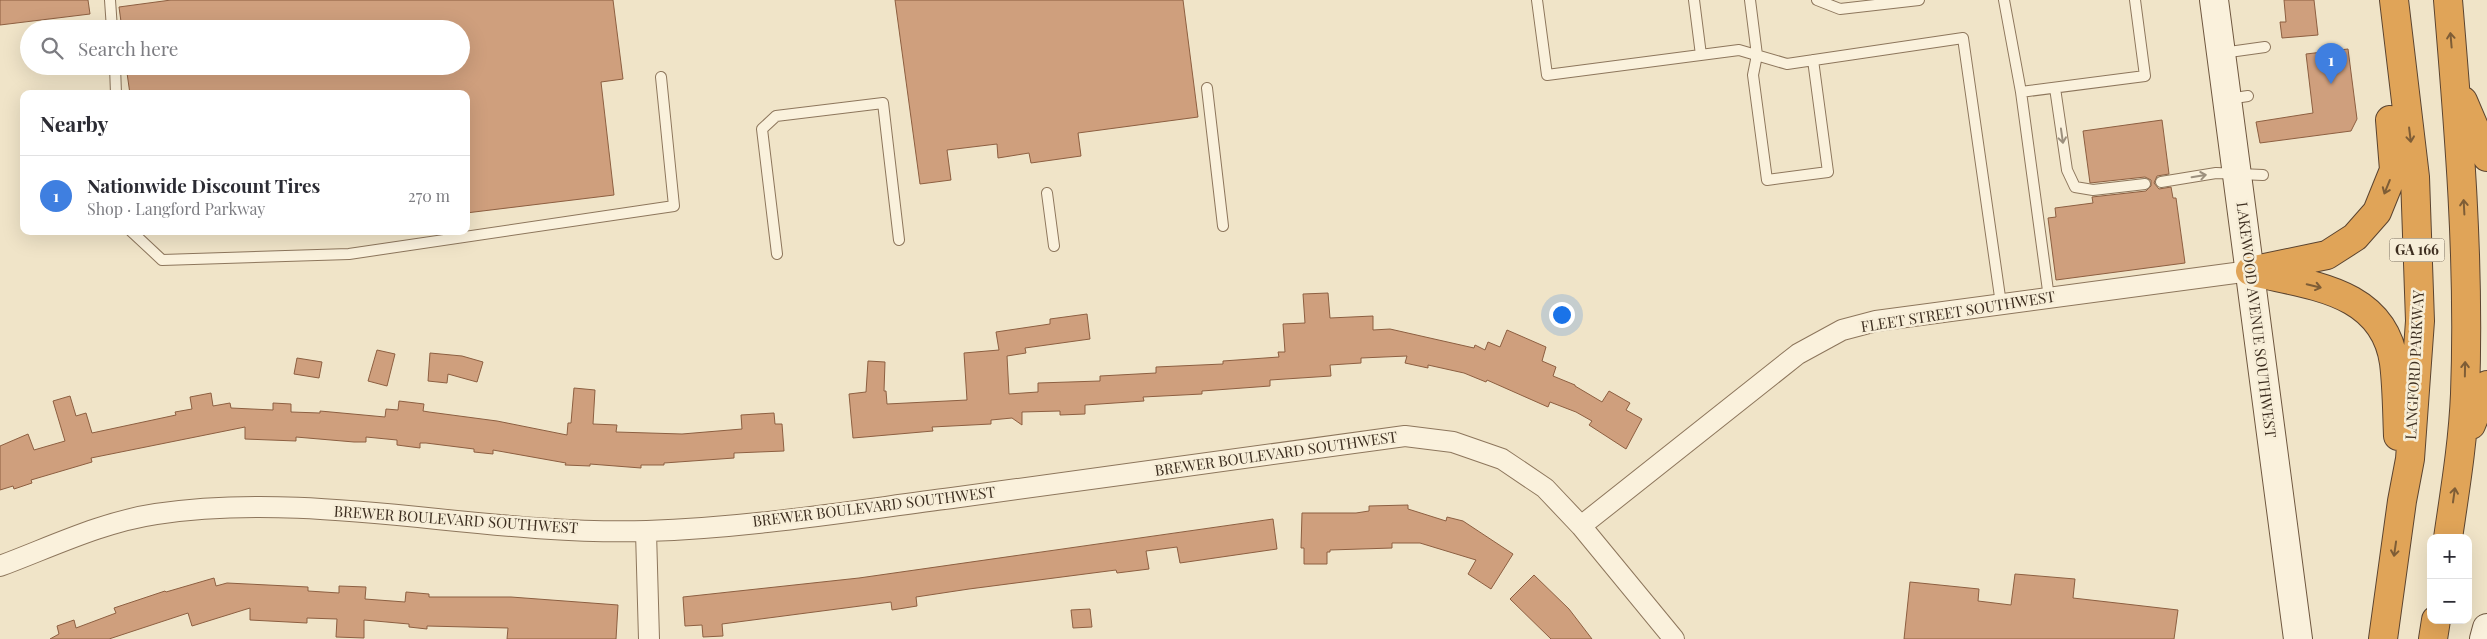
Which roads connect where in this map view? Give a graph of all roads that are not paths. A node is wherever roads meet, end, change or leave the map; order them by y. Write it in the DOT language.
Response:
graph roads {
  1 [pos="110,0"];
  2 [pos="1537,0"];
  3 [pos="1694,0"];
  4 [pos="1750,0"];
  5 [pos="1817,0"];
  6 [pos="1919,0"];
  7 [pos="2004,0"];
  8 [pos="2135,0"];
  9 [pos="2214,0"];
  10 [pos="2386,0"];
  11 [pos="2394,0"];
  12 [pos="2448,0"];
  13 [pos="111,20"];
  14 [pos="2265,47"];
  15 [pos="2221,53"];
  16 [pos="1701,55"];
  17 [pos="1757,55"];
  18 [pos="1812,60"];
  19 [pos="115,75"];
  20 [pos="660,77"];
  21 [pos="2454,80"];
  22 [pos="1207,88"];
  23 [pos="2055,88"];
  24 [pos="116,90"];
  25 [pos="2022,92"];
  26 [pos="2487,157"];
  27 [pos="2250,174"];
  28 [pos="2161,182"];
  29 [pos="2145,184"];
  30 [pos="1047,193"];
  31 [pos="1223,226"];
  32 [pos="136,235"];
  33 [pos="899,240"];
  34 [pos="1054,246"];
  35 [pos="777,254"];
  36 [pos="2250,271"];
  37 [pos="2049,298"];
  38 [pos="2002,304"];
  39 [pos="2487,385"];
  40 [pos="2460,452"];
  41 [pos="2402,501"];
  42 [pos="1581,526"];
  43 [pos="646,532"];
  44 [pos="2449,534"];
  45 [pos="0,566"];
  46 [pos="2435,624"];
  47 [pos="2487,628"];
  48 [pos="649,639"];
  49 [pos="1674,639"];
  50 [pos="2298,639"];
  51 [pos="2383,639"];
  52 [pos="2433,639"];
  53 [pos="2484,639"];
  1 -- 13 [label="lane"];
  2 -- 16 [label="lane"];
  3 -- 16 [label="lane"];
  4 -- 17 [label="lane"];
  5 -- 6 [label="lane"];
  7 -- 25 [label="lane"];
  8 -- 23 [label="lane"];
  9 -- 15 [label="street, LAKEWOOD AVENUE SOUTHWEST"];
  10 -- 36 [label="highway, one-way"];
  11 -- 41 [label="highway, LANGFORD PARKWAY / GA 166, one-way"];
  21 -- 12 [label="highway, GA 166, one-way"];
  14 -- 15 [label="lane"];
  15 -- 27 [label="street, LAKEWOOD AVENUE SOUTHWEST"];
  16 -- 17 [label="lane"];
  17 -- 18 [label="lane"];
  17 -- 18 [label="lane"];
  18 -- 38 [label="lane"];
  19 -- 24 [label="lane"];
  20 -- 32 [label="lane"];
  21 -- 26 [label="highway"];
  40 -- 21 [label="highway, GA 166, one-way"];
  22 -- 31 [label="lane"];
  23 -- 25 [label="lane"];
  23 -- 29 [label="lane, one-way"];
  25 -- 37 [label="lane"];
  28 -- 27 [label="lane, one-way"];
  27 -- 36 [label="street, LAKEWOOD AVENUE SOUTHWEST"];
  30 -- 34 [label="lane"];
  33 -- 35 [label="lane"];
  36 -- 37 [label="street, FLEET STREET SOUTHWEST"];
  36 -- 41 [label="highway, one-way"];
  36 -- 50 [label="street, LAKEWOOD AVENUE SOUTHWEST"];
  37 -- 38 [label="street, FLEET STREET SOUTHWEST"];
  38 -- 42 [label="street, FLEET STREET SOUTHWEST"];
  39 -- 40 [label="highway"];
  44 -- 40 [label="highway, GA 166, one-way"];
  41 -- 51 [label="highway, LANGFORD PARKWAY / GA 166, one-way"];
  42 -- 43 [label="street, BREWER BOULEVARD SOUTHWEST"];
  42 -- 49 [label="street, BREWER BOULEVARD SOUTHWEST"];
  43 -- 45 [label="street, BREWER BOULEVARD SOUTHWEST"];
  43 -- 48 [label="street"];
  46 -- 52 [label="highway"];
  47 -- 53 [label="street"];
}
